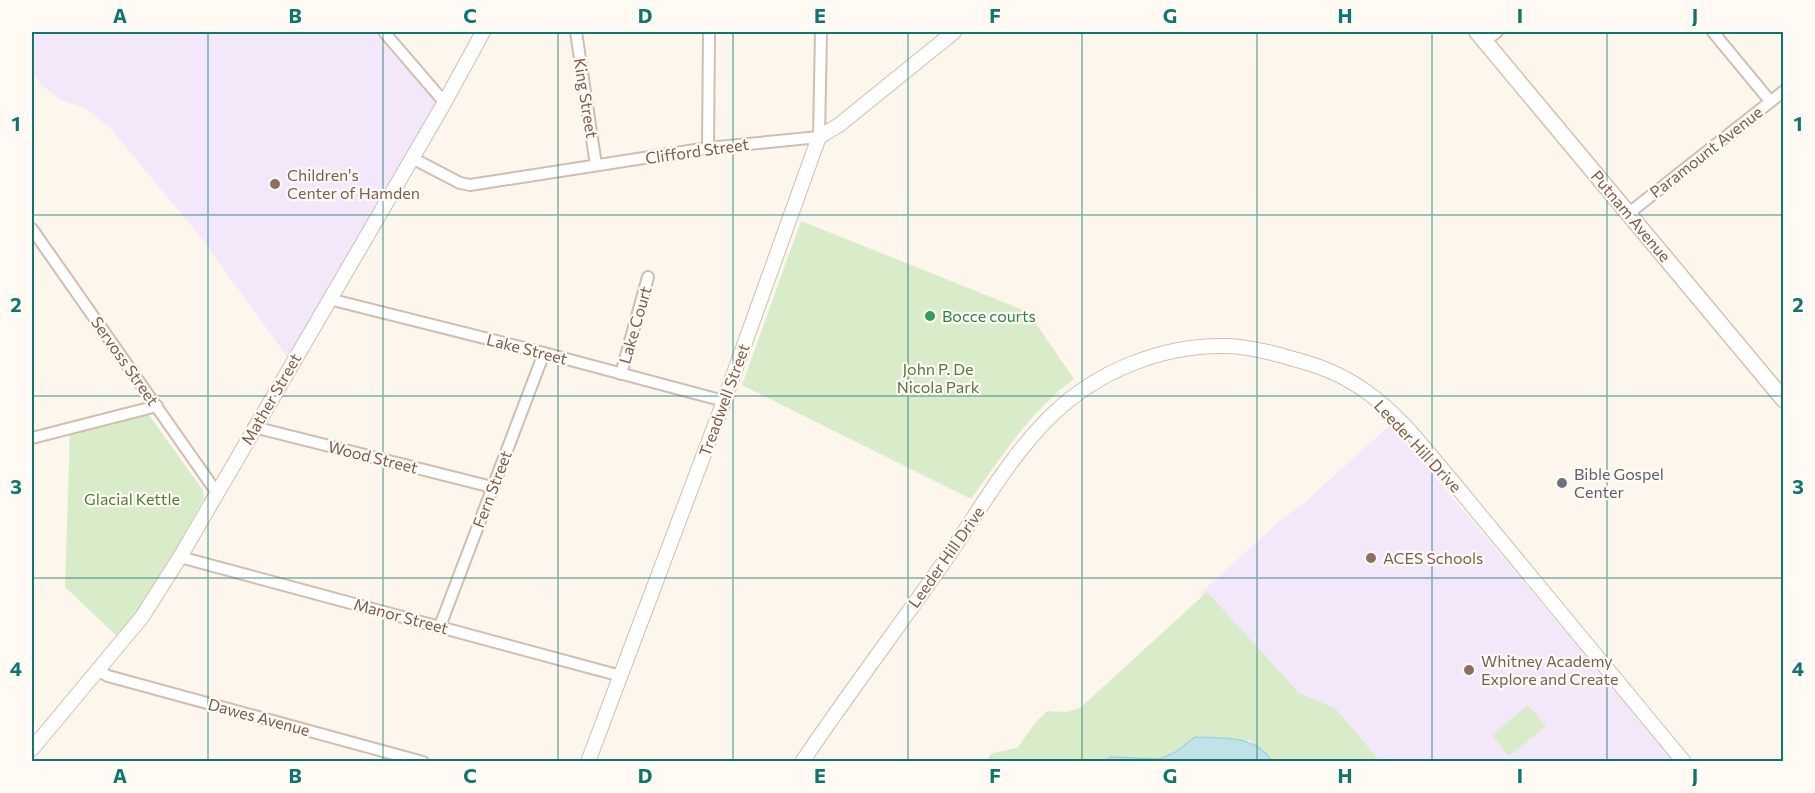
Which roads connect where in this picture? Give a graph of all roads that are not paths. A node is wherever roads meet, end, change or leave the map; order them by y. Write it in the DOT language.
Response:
graph roads {
  1 [pos="384,32"];
  2 [pos="483,32"];
  3 [pos="576,32"];
  4 [pos="709,32"];
  5 [pos="821,32"];
  6 [pos="954,32"];
  7 [pos="1713,32"];
  8 [pos="1487,35"];
  9 [pos="1784,90"];
  10 [pos="1770,101"];
  11 [pos="445,103"];
  12 [pos="819,137"];
  13 [pos="708,148"];
  14 [pos="412,158"];
  15 [pos="596,165"];
  16 [pos="1629,213"];
  17 [pos="32,229"];
  18 [pos="648,277"];
  19 [pos="329,299"];
  20 [pos="544,353"];
  21 [pos="621,374"];
  22 [pos="1780,390"];
  23 [pos="724,400"];
  24 [pos="157,406"];
  25 [pos="254,427"];
  26 [pos="32,438"];
  27 [pos="492,487"];
  28 [pos="217,493"];
  29 [pos="180,557"];
  30 [pos="440,626"];
  31 [pos="97,670"];
  32 [pos="621,676"];
  33 [pos="32,749"];
  34 [pos="423,762"];
  35 [pos="588,762"];
  36 [pos="802,762"];
  37 [pos="1684,762"];
  1 -- 11 [label="street"];
  2 -- 11 [label="street, Mather Street"];
  3 -- 15 [label="street, King Street"];
  4 -- 13 [label="street"];
  5 -- 12 [label="street, Treadwell Street"];
  6 -- 12 [label="street, Clifford Street"];
  7 -- 10 [label="street"];
  8 -- 16 [label="main road, Putnam Avenue"];
  9 -- 10 [label="street, Paramount Avenue"];
  10 -- 16 [label="street, Paramount Avenue"];
  11 -- 14 [label="street, Mather Street"];
  12 -- 13 [label="street, Clifford Street"];
  12 -- 23 [label="street, Treadwell Street"];
  13 -- 15 [label="street, Clifford Street"];
  14 -- 15 [label="street, Clifford Street"];
  14 -- 19 [label="street, Mather Street"];
  16 -- 22 [label="main road, Putnam Avenue"];
  17 -- 24 [label="street, Servoss Street"];
  18 -- 21 [label="street, Lake Court"];
  19 -- 20 [label="street, Lake Street"];
  19 -- 25 [label="street, Mather Street"];
  20 -- 21 [label="street, Lake Street"];
  20 -- 27 [label="street, Fern Street"];
  21 -- 23 [label="street, Lake Street"];
  23 -- 32 [label="street, Treadwell Street"];
  24 -- 26 [label="street"];
  24 -- 28 [label="street, Servoss Street"];
  25 -- 27 [label="street, Wood Street"];
  25 -- 28 [label="street, Mather Street"];
  27 -- 30 [label="street, Fern Street"];
  28 -- 29 [label="street, Mather Street"];
  29 -- 30 [label="street, Manor Street"];
  29 -- 31 [label="street, Mather Street"];
  30 -- 32 [label="street, Manor Street"];
  31 -- 33 [label="street, Mather Street"];
  31 -- 34 [label="street, Dawes Avenue"];
  32 -- 35 [label="street, Treadwell Street"];
  36 -- 37 [label="street, Leeder Hill Drive"];
}
